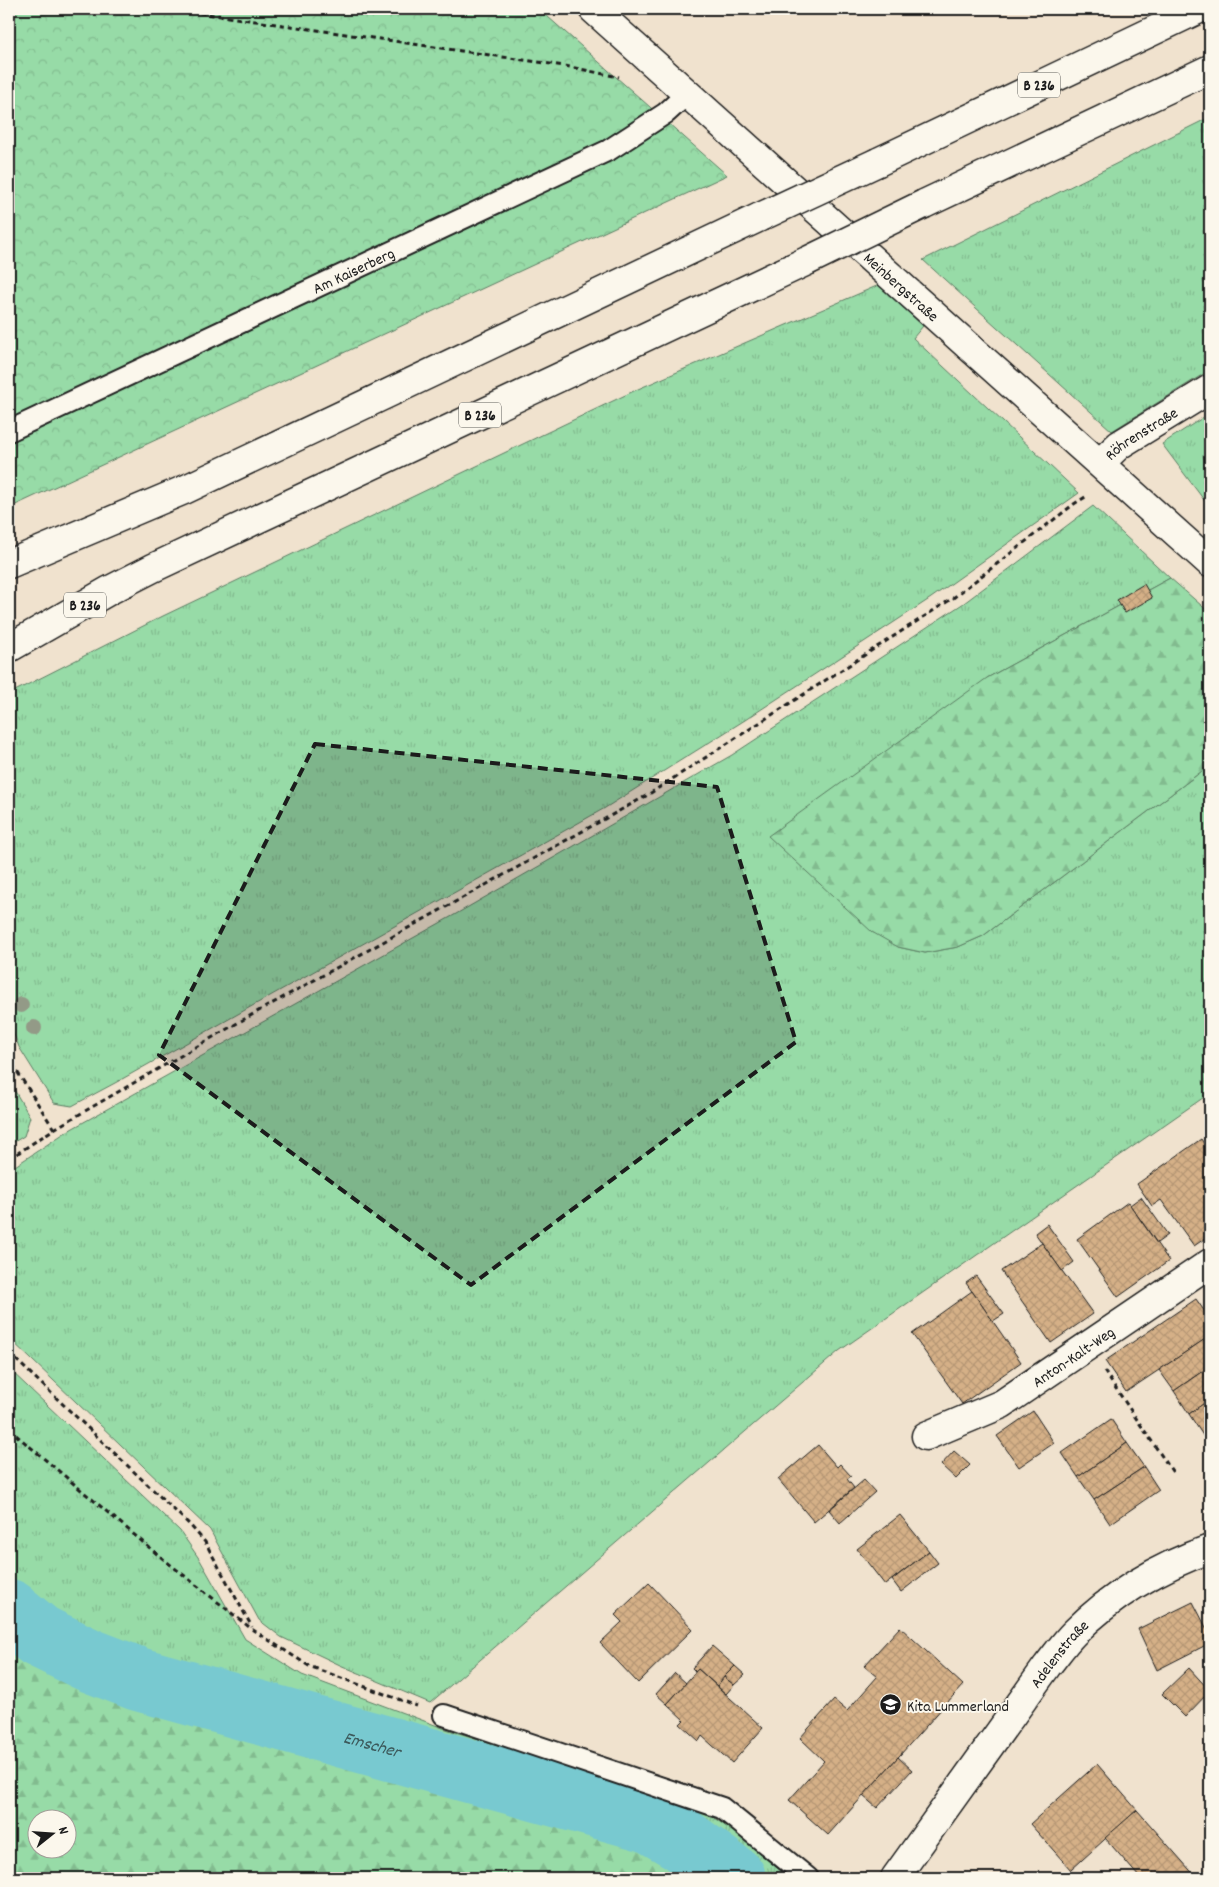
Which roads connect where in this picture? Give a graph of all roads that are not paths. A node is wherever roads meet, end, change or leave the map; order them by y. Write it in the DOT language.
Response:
graph roads {
  1 [pos="593,9"];
  2 [pos="1199,9"];
  3 [pos="1210,69"];
  4 [pos="688,94"];
  5 [pos="1210,389"];
  6 [pos="9,431"];
  7 [pos="1100,463"];
  8 [pos="16,560"];
  9 [pos="1210,563"];
  10 [pos="14,646"];
  11 [pos="1210,1263"];
  12 [pos="926,1436"];
  13 [pos="1210,1549"];
  14 [pos="444,1715"];
  15 [pos="808,1878"];
  16 [pos="895,1878"];
  1 -- 4 [label="main road, Meinbergstraße"];
  2 -- 8 [label="main road, B 236, bridge"];
  3 -- 10 [label="main road, B 236, bridge"];
  4 -- 6 [label="lane, Am Kaiserberg"];
  4 -- 7 [label="main road, Meinbergstraße"];
  5 -- 7 [label="main road, Röhrenstraße"];
  7 -- 9 [label="main road, Meinbergstraße"];
  11 -- 12 [label="main road, Anton-Kalt-Weg"];
  13 -- 16 [label="main road, Adelenstraße"];
  14 -- 15 [label="lane"];
}
